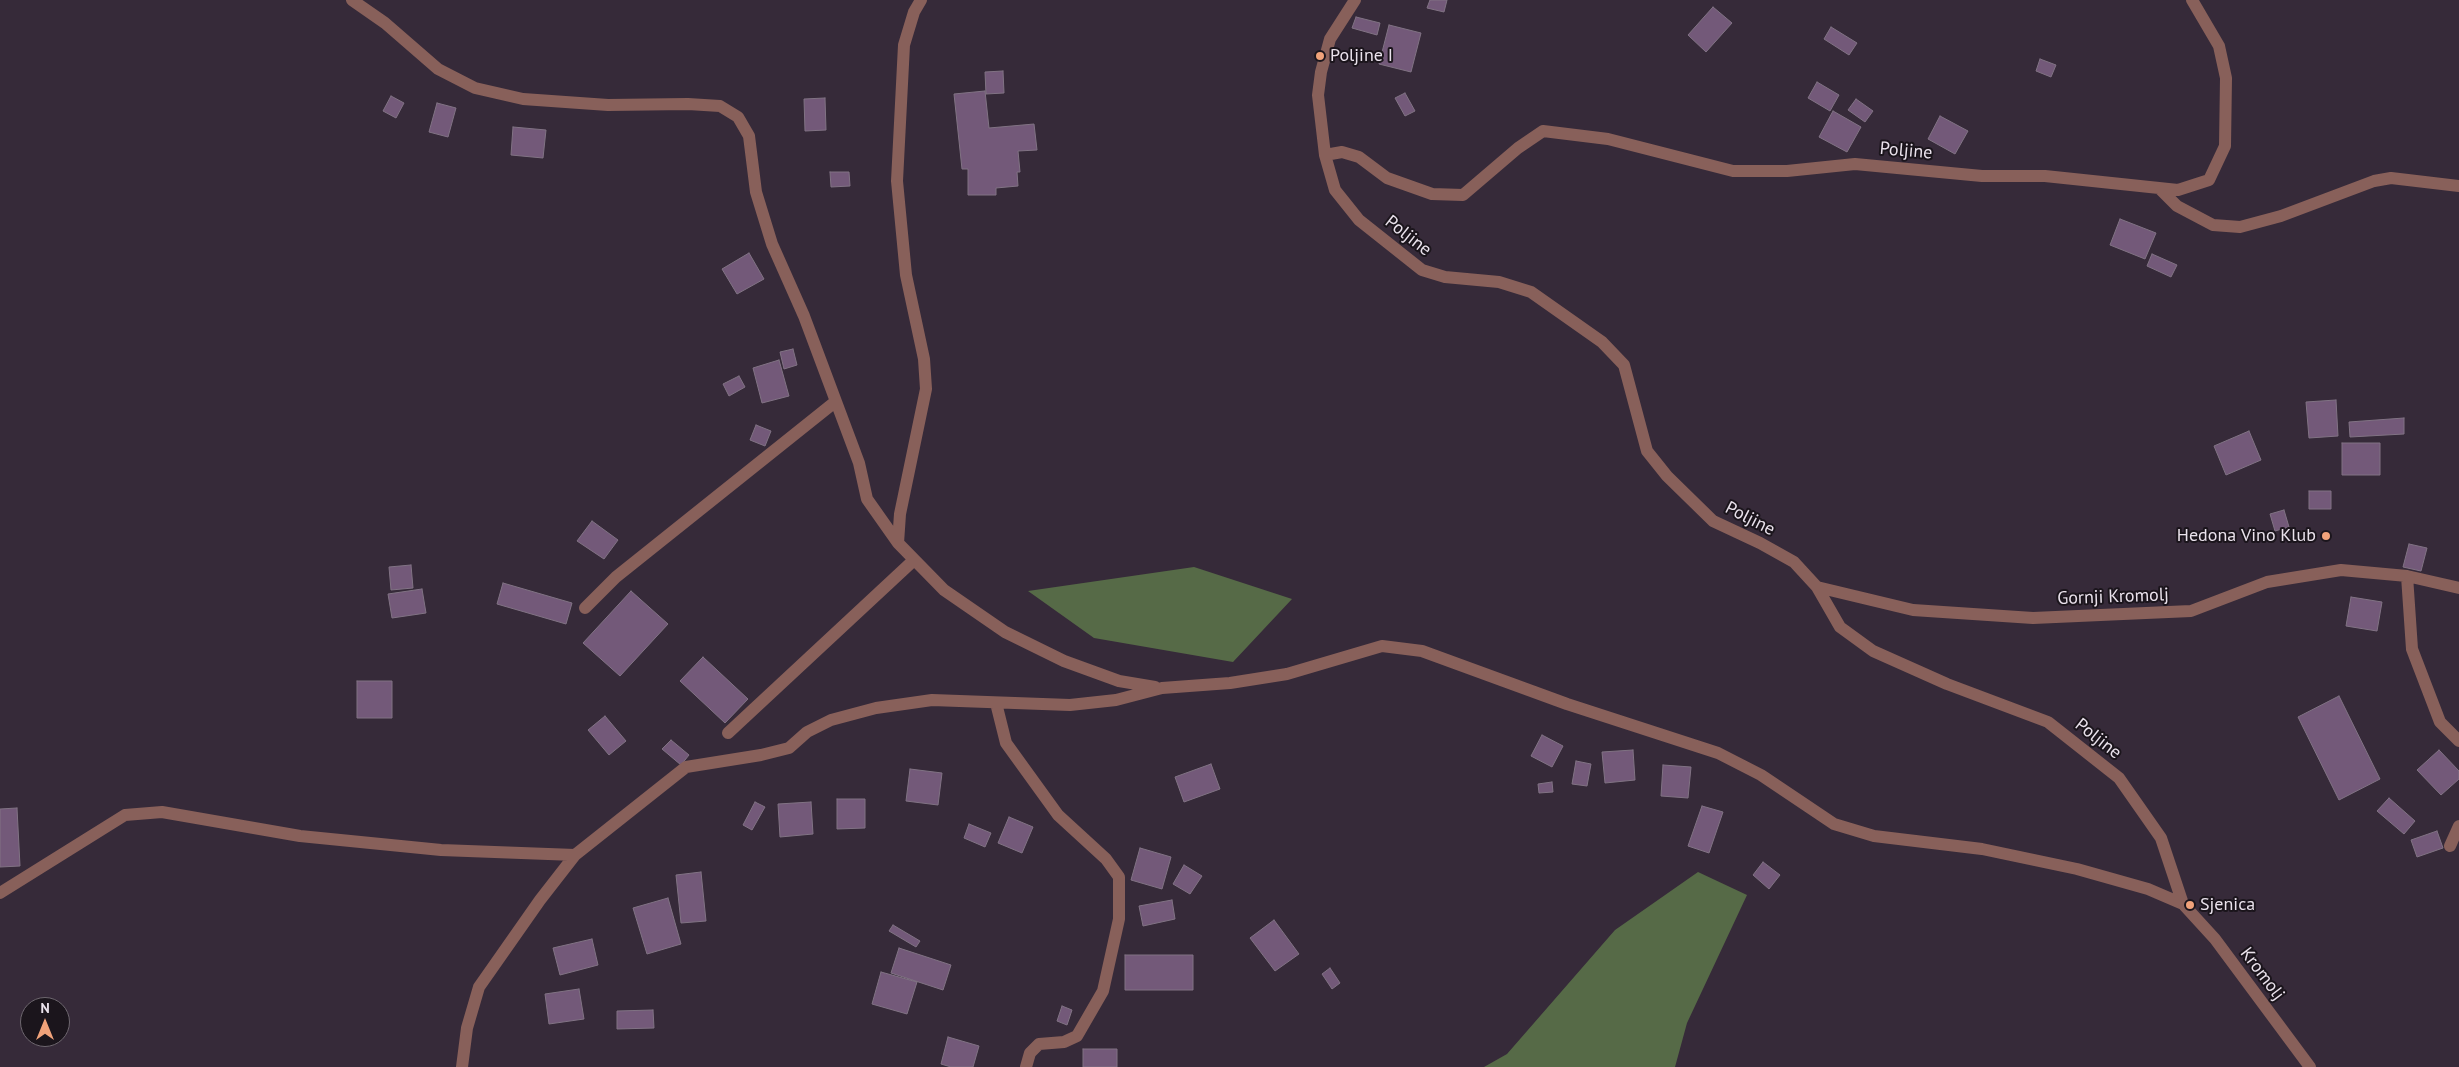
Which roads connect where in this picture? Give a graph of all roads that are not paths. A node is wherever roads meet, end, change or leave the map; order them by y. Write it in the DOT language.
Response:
graph roads {
  1 [pos="352,0"];
  2 [pos="921,0"];
  3 [pos="1355,0"];
  4 [pos="2192,0"];
  5 [pos="1325,155"];
  6 [pos="2459,186"];
  7 [pos="2160,189"];
  8 [pos="835,402"];
  9 [pos="898,543"];
  10 [pos="914,560"];
  11 [pos="2407,576"];
  12 [pos="1817,587"];
  13 [pos="2459,588"];
  14 [pos="585,608"];
  15 [pos="1162,688"];
  16 [pos="996,703"];
  17 [pos="728,733"];
  18 [pos="2459,741"];
  19 [pos="2459,826"];
  20 [pos="2450,846"];
  21 [pos="575,855"];
  22 [pos="0,893"];
  23 [pos="2183,904"];
  24 [pos="462,1067"];
  25 [pos="1026,1067"];
  26 [pos="2310,1067"];
  1 -- 8 [label="street"];
  2 -- 9 [label="street"];
  3 -- 5 [label="street, Poljine"];
  4 -- 7 [label="street, Poljine"];
  5 -- 7 [label="street, Poljine"];
  5 -- 12 [label="street, Poljine"];
  6 -- 7 [label="street"];
  8 -- 9 [label="street"];
  8 -- 14 [label="street"];
  9 -- 10 [label="street"];
  10 -- 15 [label="street"];
  10 -- 17 [label="street"];
  11 -- 12 [label="street, Gornji Kromolj"];
  11 -- 13 [label="street, Gornji Kromolj"];
  11 -- 18 [label="street"];
  12 -- 23 [label="street, Poljine"];
  15 -- 16 [label="street"];
  15 -- 23 [label="street"];
  16 -- 21 [label="street"];
  16 -- 25 [label="street"];
  19 -- 20 [label="street"];
  21 -- 22 [label="street"];
  21 -- 24 [label="street"];
  23 -- 26 [label="street, Kromolj"];
}
